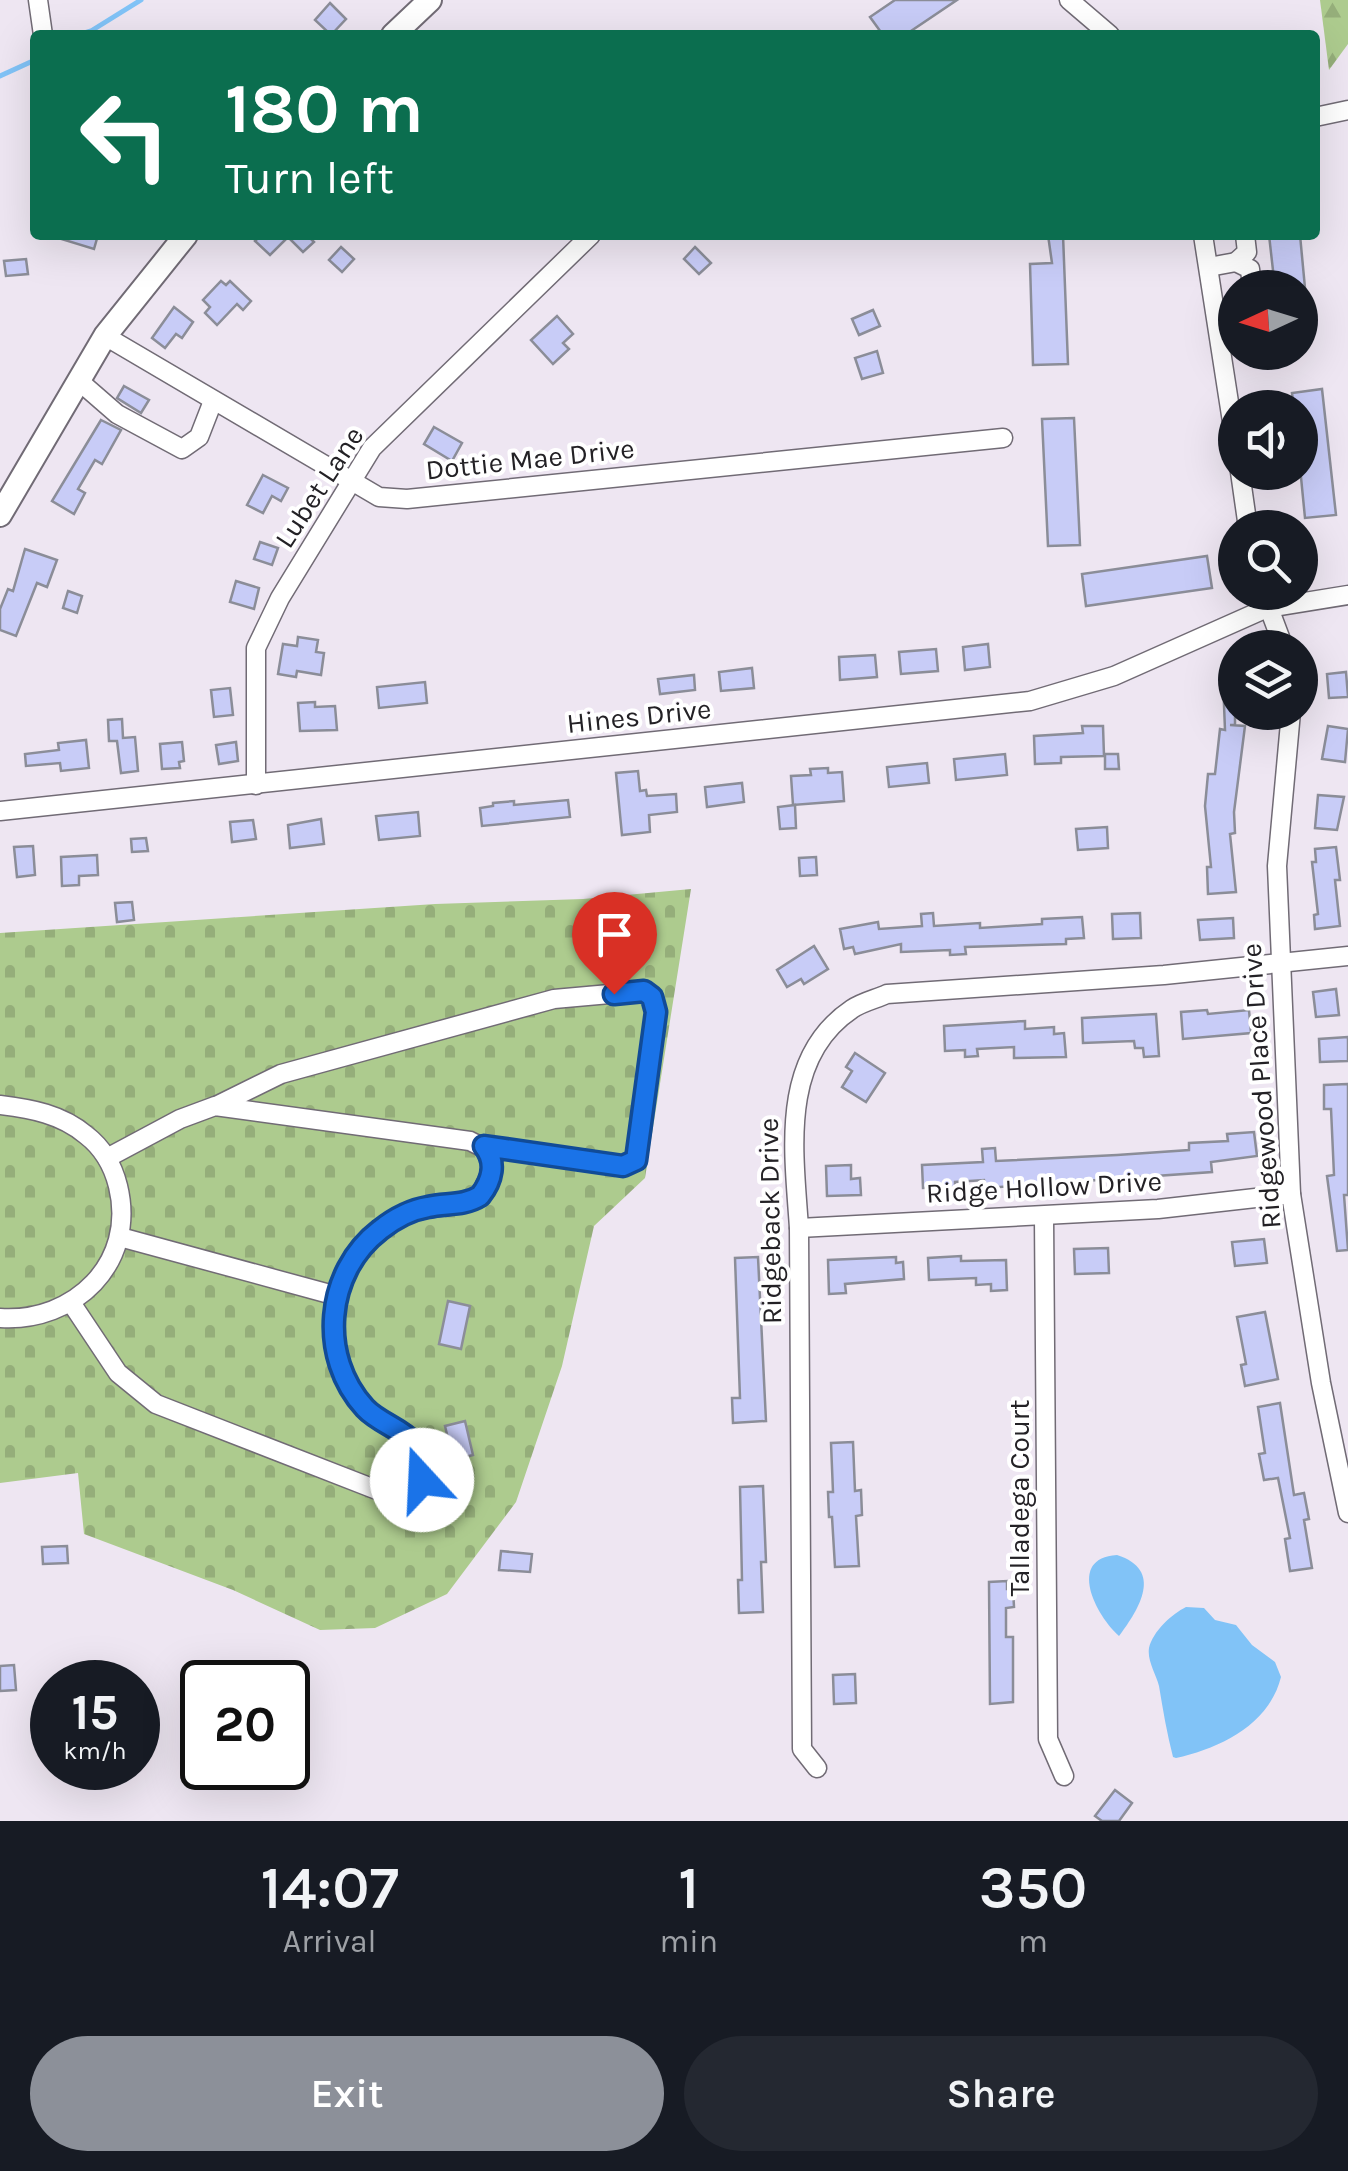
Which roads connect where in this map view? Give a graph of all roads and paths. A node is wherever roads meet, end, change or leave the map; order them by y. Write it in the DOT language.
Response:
graph roads {
  1 [pos="38,0"];
  2 [pos="430,0"];
  3 [pos="1069,0"];
  4 [pos="43,30"];
  5 [pos="399,30"];
  6 [pos="1104,30"];
  7 [pos="1348,110"];
  8 [pos="1320,116"];
  9 [pos="181,240"];
  10 [pos="587,240"];
  11 [pos="1204,240"];
  12 [pos="1246,240"];
  13 [pos="1236,262"];
  14 [pos="1210,266"];
  15 [pos="1250,270"];
  16 [pos="105,336"];
  17 [pos="79,381"];
  18 [pos="1228,390"];
  19 [pos="213,401"];
  20 [pos="1003,438"];
  21 [pos="350,483"];
  22 [pos="0,515"];
  23 [pos="1348,596"];
  24 [pos="1318,597"];
  25 [pos="1245,610"];
  26 [pos="1289,730"];
  27 [pos="256,785"];
  28 [pos="0,811"];
  29 [pos="1348,956"];
  30 [pos="1280,964"];
  31 [pos="0,1104"];
  32 [pos="215,1106"];
  33 [pos="484,1146"];
  34 [pos="107,1158"];
  35 [pos="1291,1194"];
  36 [pos="1044,1216"];
  37 [pos="799,1228"];
  38 [pos="120,1237"];
  39 [pos="337,1296"];
  40 [pos="72,1304"];
  41 [pos="0,1318"];
  42 [pos="1348,1513"];
  43 [pos="817,1768"];
  44 [pos="1064,1776"];
  1 -- 4 [label="street"];
  2 -- 5 [label="main road"];
  3 -- 6 [label="street"];
  7 -- 8 [label="street"];
  9 -- 16 [label="main road"];
  10 -- 21 [label="street, Lubet Lane"];
  11 -- 14 [label="street"];
  12 -- 13 [label="street"];
  13 -- 14 [label="street"];
  13 -- 15 [label="street"];
  14 -- 18 [label="street"];
  16 -- 17 [label="main road"];
  16 -- 19 [label="street, Dottie Mae Drive"];
  17 -- 19 [label="street"];
  17 -- 22 [label="main road"];
  19 -- 21 [label="street, Dottie Mae Drive"];
  20 -- 21 [label="street, Dottie Mae Drive"];
  21 -- 27 [label="street, Lubet Lane"];
  23 -- 24 [label="street, Hines Drive"];
  25 -- 27 [label="street, Hines Drive"];
  26 -- 30 [label="street, Ridgewood Place Drive"];
  27 -- 28 [label="street, Hines Drive"];
  29 -- 30 [label="street, Ridgeback Drive"];
  30 -- 35 [label="street, Ridgewood Place Drive"];
  30 -- 37 [label="street, Ridgeback Drive"];
  31 -- 34 [label="street"];
  32 -- 33 [label="street"];
  32 -- 33 [label="street"];
  32 -- 34 [label="street"];
  33 -- 39 [label="street"];
  34 -- 38 [label="street"];
  35 -- 36 [label="street, Ridge Hollow Drive"];
  35 -- 42 [label="street, Ridgewood Place Drive"];
  36 -- 37 [label="street, Ridge Hollow Drive"];
  36 -- 44 [label="street, Talladega Court"];
  37 -- 43 [label="street, Ridgeback Drive"];
  38 -- 39 [label="street"];
  38 -- 40 [label="street"];
  39 -- 40 [label="street"];
  40 -- 41 [label="street"];
}
